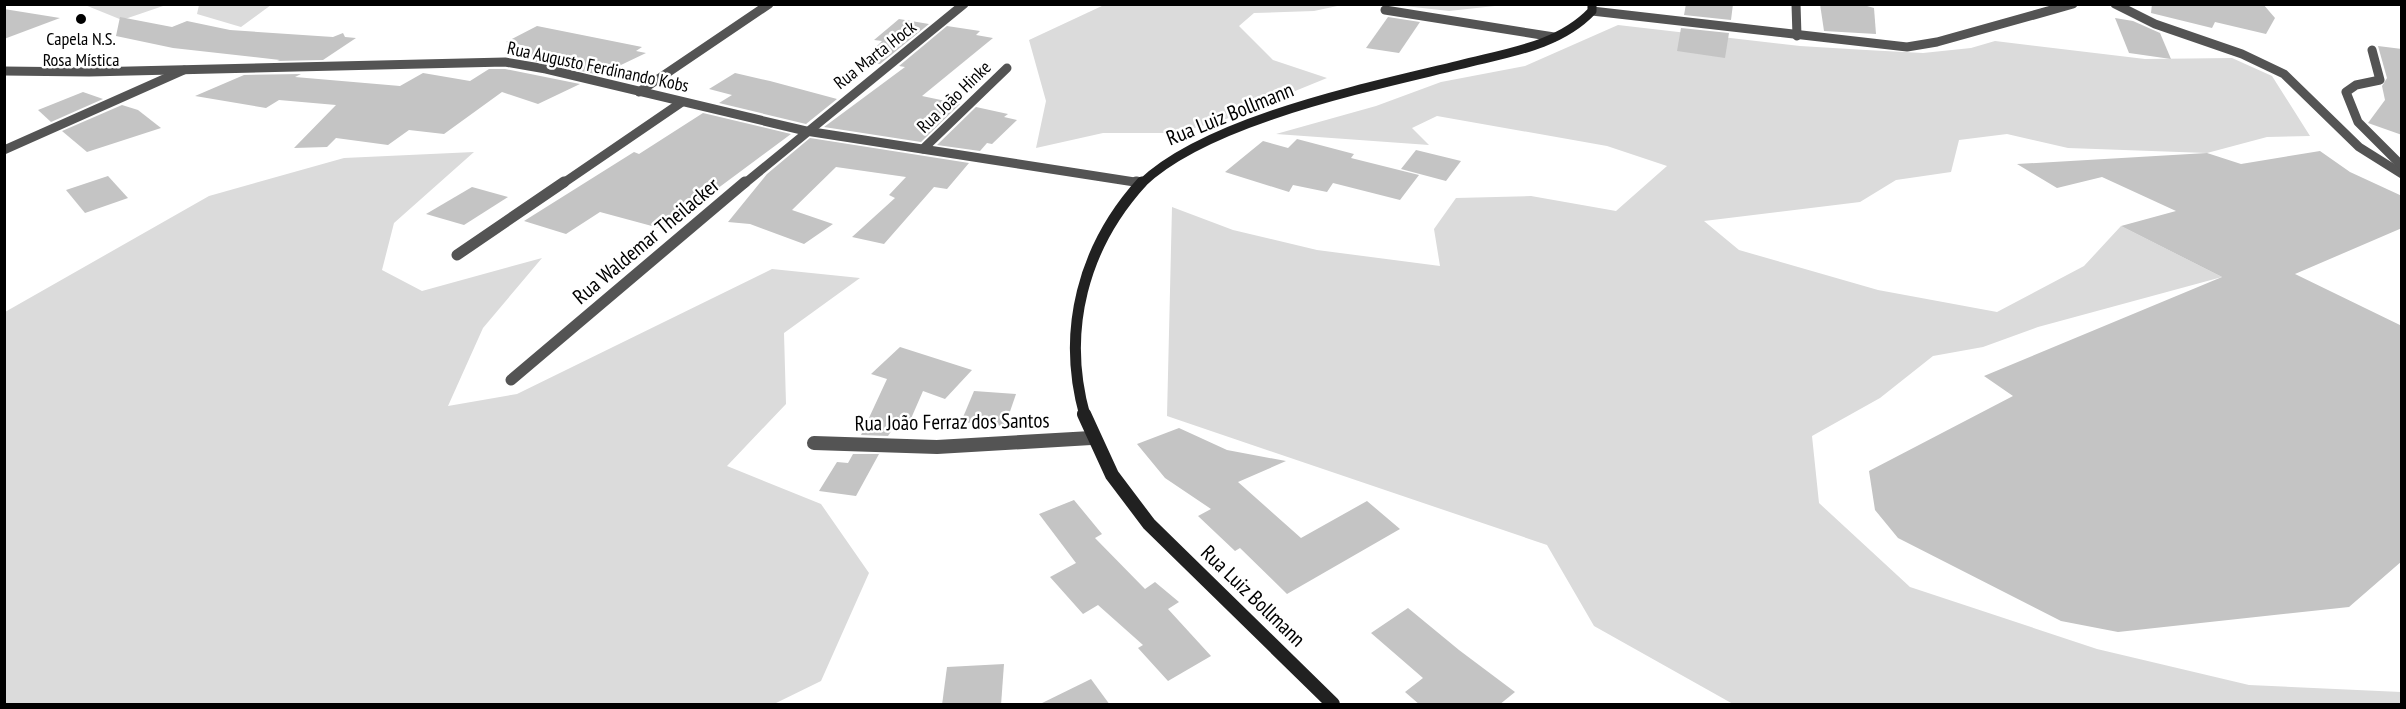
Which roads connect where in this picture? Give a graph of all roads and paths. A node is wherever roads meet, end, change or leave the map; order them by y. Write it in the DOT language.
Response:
graph roads {
  1 [pos="769,4"];
  2 [pos="964,4"];
  3 [pos="1796,4"];
  4 [pos="2073,4"];
  5 [pos="2115,4"];
  6 [pos="1592,8"];
  7 [pos="1384,9"];
  8 [pos="1797,36"];
  9 [pos="1554,37"];
  10 [pos="2372,50"];
  11 [pos="1007,68"];
  12 [pos="184,70"];
  13 [pos="4,71"];
  14 [pos="639,92"];
  15 [pos="682,102"];
  16 [pos="806,131"];
  17 [pos="923,149"];
  18 [pos="4,150"];
  19 [pos="2402,166"];
  20 [pos="2402,174"];
  21 [pos="1141,183"];
  22 [pos="457,255"];
  23 [pos="511,380"];
  24 [pos="1091,438"];
  25 [pos="814,443"];
  26 [pos="1333,705"];
  1 -- 14 [label="street"];
  2 -- 16 [label="street, Rua Marta Hock"];
  3 -- 8 [label="street"];
  4 -- 8 [label="street"];
  5 -- 20 [label="street"];
  6 -- 8 [label="street"];
  6 -- 9 [label="main road, Rua Luiz Bollmann"];
  7 -- 9 [label="street"];
  9 -- 21 [label="main road, Rua Luiz Bollmann"];
  10 -- 19 [label="street"];
  11 -- 17 [label="street, Rua João Hinke"];
  12 -- 13 [label="street, Rua Augusto Ferdinando Kobs"];
  12 -- 14 [label="street, Rua Augusto Ferdinando Kobs"];
  12 -- 18 [label="street"];
  14 -- 15 [label="street, Rua Augusto Ferdinando Kobs"];
  15 -- 16 [label="street, Rua Augusto Ferdinando Kobs"];
  15 -- 22 [label="street"];
  16 -- 17 [label="street, Rua Augusto Ferdinando Kobs"];
  16 -- 23 [label="street, Rua Waldemar Theilacker"];
  17 -- 21 [label="street, Rua Augusto Ferdinando Kobs"];
  21 -- 24 [label="main road, Rua Luiz Bollmann"];
  24 -- 25 [label="street, Rua João Ferraz dos Santos"];
  24 -- 26 [label="main road, Rua Luiz Bollmann"];
}
